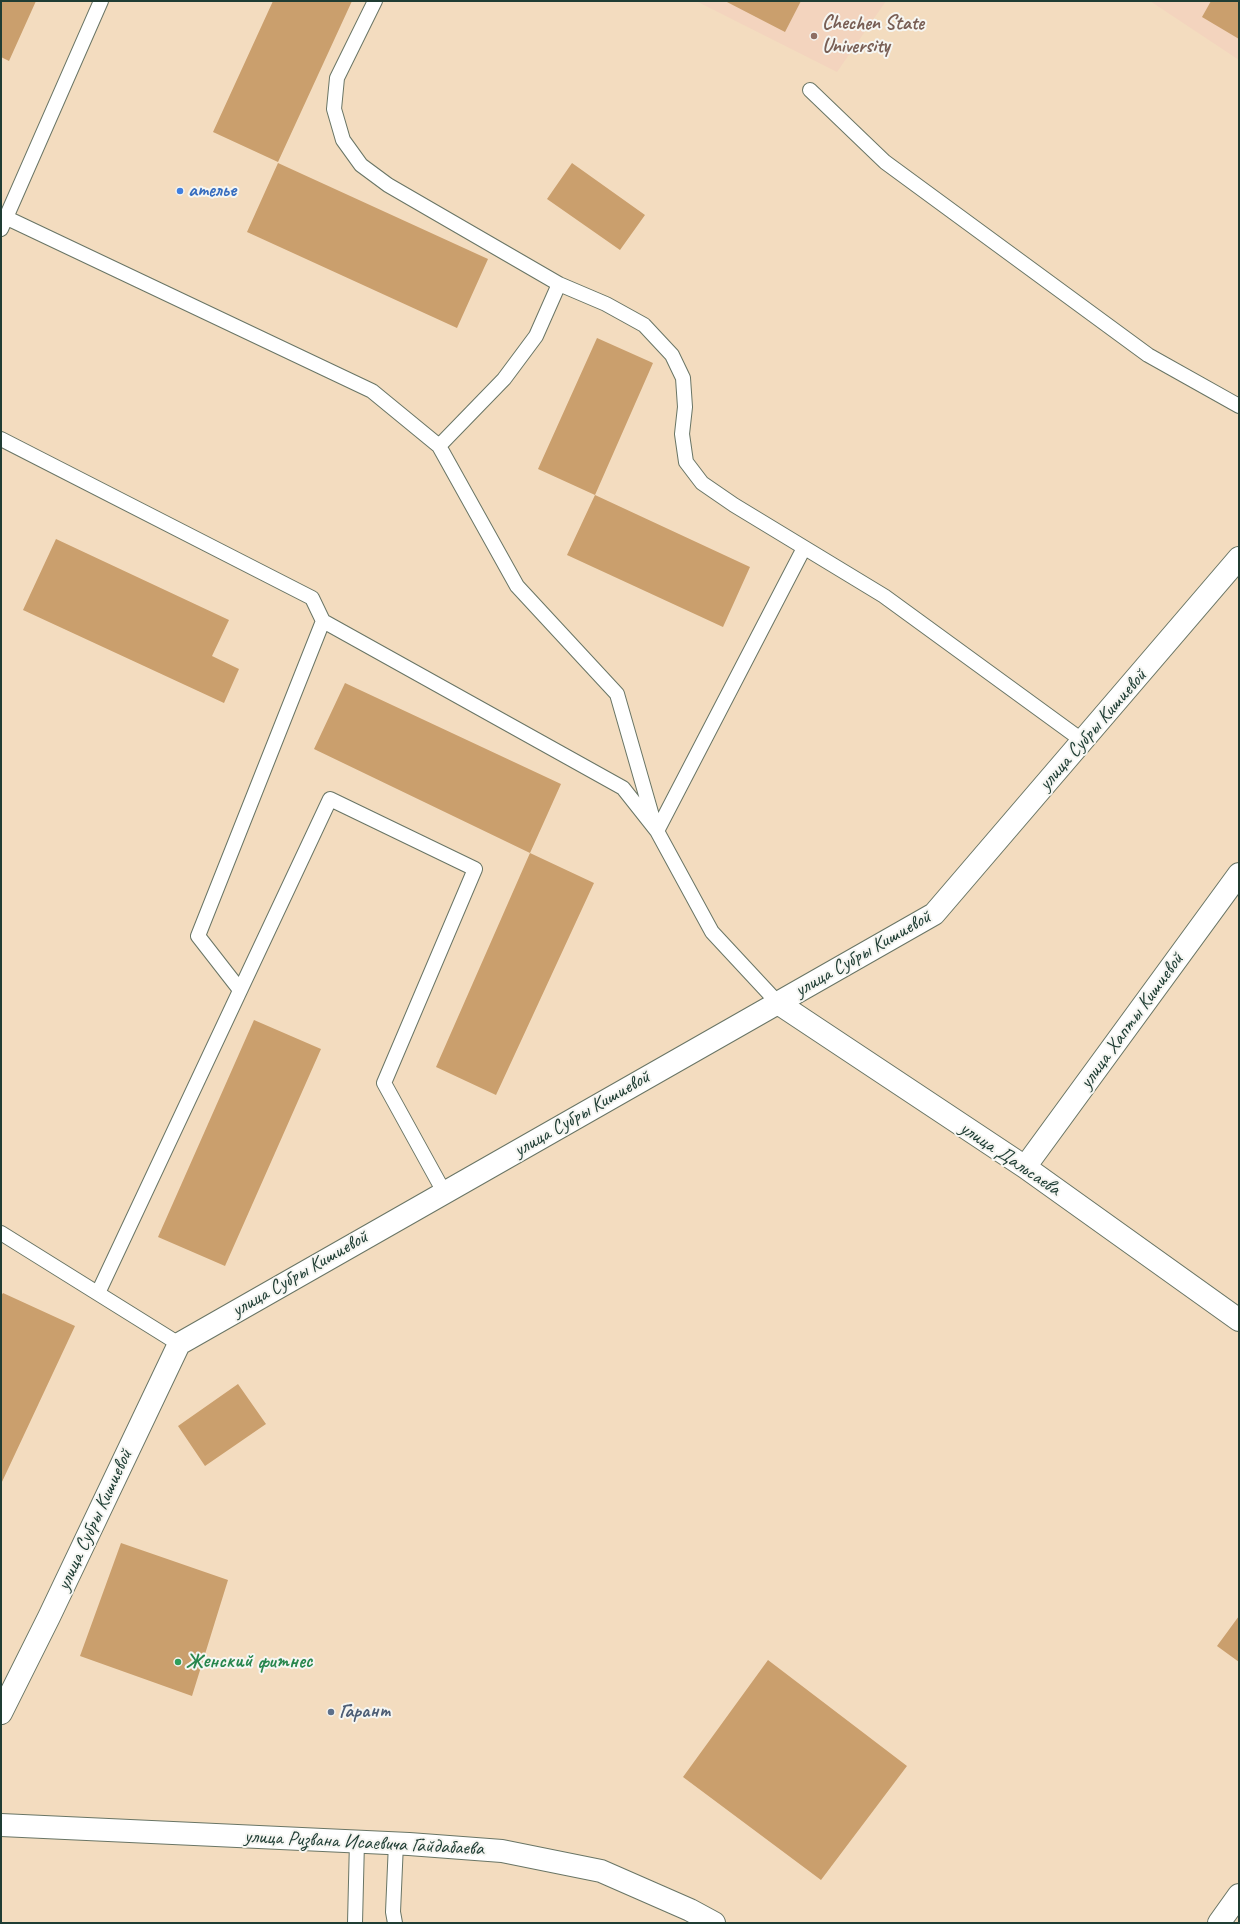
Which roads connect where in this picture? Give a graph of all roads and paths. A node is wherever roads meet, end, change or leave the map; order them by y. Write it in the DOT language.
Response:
graph roads {
  1 [pos="101,1"];
  2 [pos="375,1"];
  3 [pos="810,90"];
  4 [pos="4,224"];
  5 [pos="559,284"];
  6 [pos="1239,406"];
  7 [pos="1,439"];
  8 [pos="439,446"];
  9 [pos="804,548"];
  10 [pos="1239,558"];
  11 [pos="323,621"];
  12 [pos="1083,741"];
  13 [pos="657,831"];
  14 [pos="1239,874"];
  15 [pos="240,990"];
  16 [pos="778,1003"];
  17 [pos="1025,1167"];
  18 [pos="444,1192"];
  19 [pos="1,1233"];
  20 [pos="98,1293"];
  21 [pos="1239,1320"];
  22 [pos="178,1344"];
  23 [pos="1,1713"];
  24 [pos="1,1824"];
  25 [pos="357,1841"];
  26 [pos="396,1843"];
  27 [pos="1239,1895"];
  28 [pos="355,1923"];
  29 [pos="395,1923"];
  30 [pos="714,1923"];
  31 [pos="1219,1923"];
  1 -- 4 [label="lane"];
  2 -- 5 [label="lane"];
  3 -- 6 [label="lane"];
  4 -- 8 [label="lane"];
  5 -- 8 [label="lane"];
  5 -- 9 [label="lane"];
  7 -- 11 [label="lane"];
  8 -- 13 [label="lane"];
  9 -- 12 [label="lane"];
  9 -- 13 [label="lane"];
  10 -- 12 [label="street, улица Субры Кишиевой"];
  11 -- 13 [label="lane"];
  11 -- 15 [label="lane"];
  12 -- 16 [label="street, улица Субры Кишиевой"];
  13 -- 16 [label="lane"];
  14 -- 17 [label="street, улица Хапты Кишиевой"];
  15 -- 18 [label="lane"];
  15 -- 20 [label="lane"];
  16 -- 17 [label="street, улица Дальсаева"];
  16 -- 18 [label="street, улица Субры Кишиевой"];
  17 -- 21 [label="street, улица Дальсаева"];
  18 -- 22 [label="street, улица Субры Кишиевой"];
  19 -- 20 [label="lane"];
  20 -- 22 [label="lane"];
  22 -- 23 [label="street, улица Субры Кишиевой"];
  24 -- 25 [label="street, улица Ризвана Исаевича Гайдабаева"];
  25 -- 26 [label="street, улица Ризвана Исаевича Гайдабаева"];
  25 -- 28 [label="lane"];
  26 -- 29 [label="lane"];
  26 -- 30 [label="street, улица Ризвана Исаевича Гайдабаева"];
  27 -- 31 [label="street"];
}
